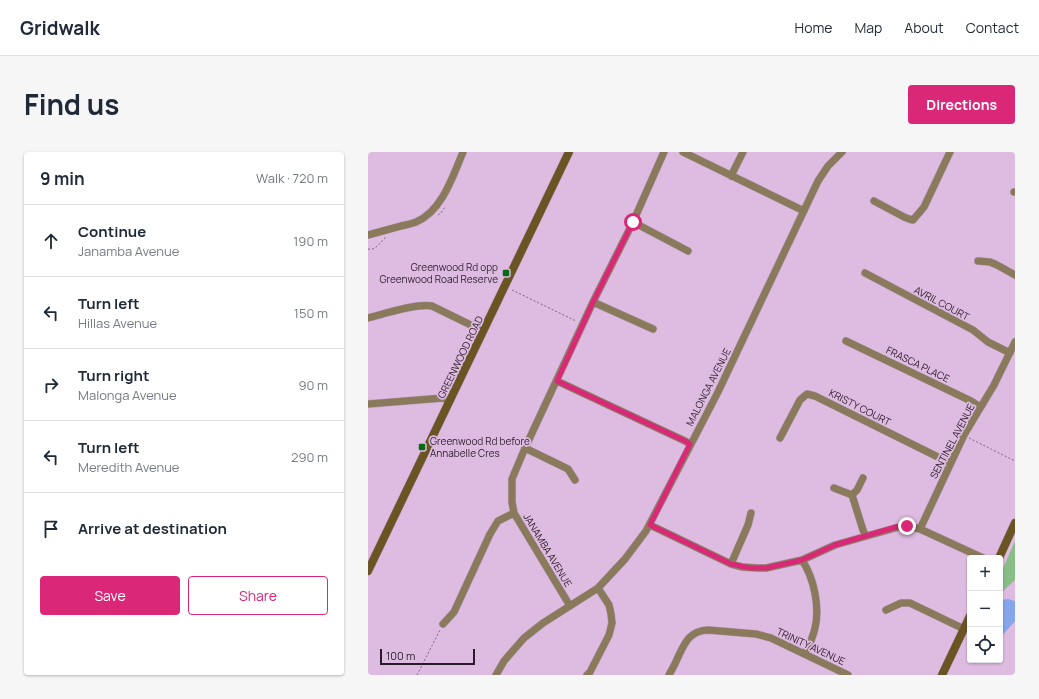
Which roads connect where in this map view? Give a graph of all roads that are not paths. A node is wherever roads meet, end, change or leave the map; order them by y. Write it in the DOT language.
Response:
graph roads {
  1 [pos="463,152"];
  2 [pos="569,152"];
  3 [pos="664,152"];
  4 [pos="683,152"];
  5 [pos="743,152"];
  6 [pos="842,152"];
  7 [pos="950,152"];
  8 [pos="732,176"];
  9 [pos="874,201"];
  10 [pos="804,210"];
  11 [pos="633,222"];
  12 [pos="368,235"];
  13 [pos="688,251"];
  14 [pos="978,261"];
  15 [pos="864,273"];
  16 [pos="1015,275"];
  17 [pos="593,302"];
  18 [pos="368,318"];
  19 [pos="654,329"];
  20 [pos="483,331"];
  21 [pos="846,341"];
  22 [pos="1015,342"];
  23 [pos="1010,353"];
  24 [pos="557,381"];
  25 [pos="450,401"];
  26 [pos="368,404"];
  27 [pos="980,407"];
  28 [pos="780,438"];
  29 [pos="690,444"];
  30 [pos="525,448"];
  31 [pos="950,463"];
  32 [pos="863,478"];
  33 [pos="575,480"];
  34 [pos="834,488"];
  35 [pos="852,494"];
  36 [pos="514,513"];
  37 [pos="751,513"];
  38 [pos="1015,523"];
  39 [pos="650,525"];
  40 [pos="920,529"];
  41 [pos="866,536"];
  42 [pos="976,555"];
  43 [pos="1000,555"];
  44 [pos="802,560"];
  45 [pos="731,564"];
  46 [pos="368,571"];
  47 [pos="598,588"];
  48 [pos="570,606"];
  49 [pos="886,610"];
  50 [pos="967,622"];
  51 [pos="443,624"];
  52 [pos="964,629"];
  53 [pos="805,654"];
  54 [pos="496,675"];
  55 [pos="587,675"];
  56 [pos="669,675"];
  57 [pos="848,675"];
  58 [pos="942,675"];
  1 -- 12 [label="street"];
  2 -- 20 [label="street, GREENWOOD ROAD"];
  3 -- 11 [label="street, JANAMBA AVENUE"];
  4 -- 8 [label="street"];
  5 -- 8 [label="street"];
  6 -- 10 [label="street, MALONGA AVENUE"];
  7 -- 9 [label="street"];
  8 -- 10 [label="street"];
  10 -- 29 [label="street, MALONGA AVENUE"];
  11 -- 13 [label="street"];
  11 -- 17 [label="street, JANAMBA AVENUE"];
  14 -- 16 [label="street"];
  15 -- 23 [label="street, AVRIL COURT"];
  17 -- 19 [label="street"];
  17 -- 24 [label="street, JANAMBA AVENUE"];
  18 -- 20 [label="street"];
  20 -- 25 [label="street, GREENWOOD ROAD"];
  21 -- 27 [label="street, FRASCA PLACE"];
  22 -- 23 [label="street, SENTINEL AVENUE"];
  23 -- 27 [label="street, SENTINEL AVENUE"];
  24 -- 29 [label="street"];
  24 -- 30 [label="street, JANAMBA AVENUE"];
  25 -- 26 [label="street"];
  25 -- 46 [label="street, GREENWOOD ROAD"];
  27 -- 31 [label="street, SENTINEL AVENUE"];
  28 -- 31 [label="street, KRISTY COURT"];
  29 -- 39 [label="street, MALONGA AVENUE"];
  30 -- 33 [label="street"];
  30 -- 36 [label="street, JANAMBA AVENUE"];
  31 -- 40 [label="street, SENTINEL AVENUE"];
  32 -- 35 [label="street"];
  34 -- 35 [label="street"];
  35 -- 41 [label="street"];
  36 -- 48 [label="street, JANAMBA AVENUE"];
  36 -- 51 [label="street"];
  37 -- 45 [label="street"];
  38 -- 43 [label="street"];
  39 -- 45 [label="street"];
  39 -- 47 [label="street, MALONGA AVENUE"];
  40 -- 41 [label="street"];
  40 -- 42 [label="street"];
  41 -- 44 [label="street"];
  44 -- 45 [label="street"];
  44 -- 53 [label="street"];
  47 -- 48 [label="street, MALONGA AVENUE"];
  47 -- 55 [label="street"];
  48 -- 54 [label="street, MALONGA AVENUE"];
  49 -- 52 [label="street"];
  50 -- 52 [label="street"];
  52 -- 58 [label="street"];
  53 -- 56 [label="street, TRINITY AVENUE"];
  53 -- 57 [label="street, TRINITY AVENUE"];
}
